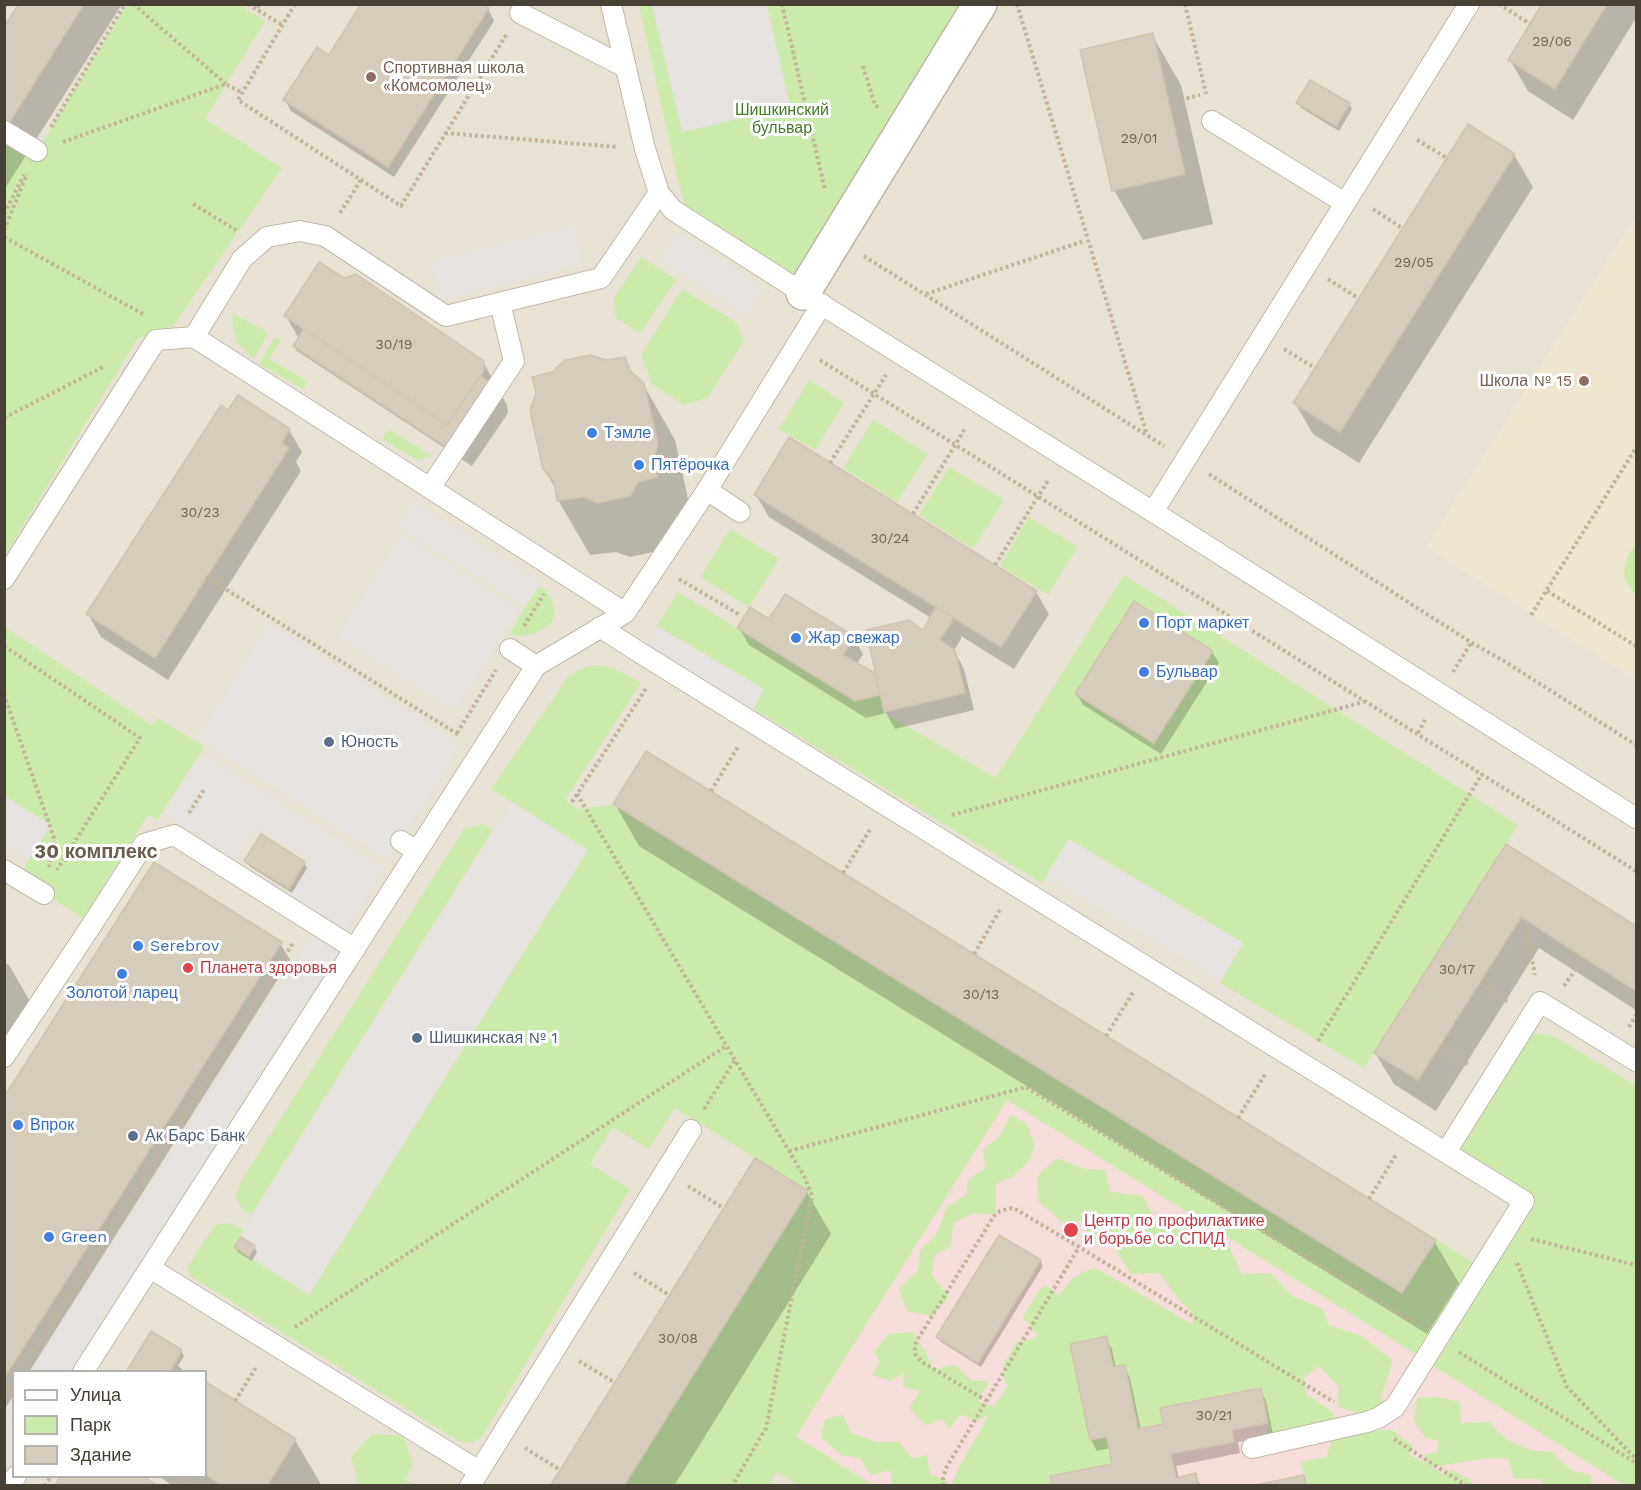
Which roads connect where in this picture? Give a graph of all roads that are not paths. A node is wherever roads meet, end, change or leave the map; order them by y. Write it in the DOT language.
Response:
graph roads {
  1 [pos="611,4"];
  2 [pos="980,4"];
  3 [pos="1469,4"];
  4 [pos="520,13"];
  5 [pos="625,66"];
  6 [pos="1212,121"];
  7 [pos="4,131"];
  8 [pos="37,151"];
  9 [pos="659,193"];
  10 [pos="1348,199"];
  11 [pos="812,298"];
  12 [pos="500,303"];
  13 [pos="194,337"];
  14 [pos="430,488"];
  15 [pos="707,490"];
  16 [pos="740,512"];
  17 [pos="1153,512"];
  18 [pos="4,579"];
  19 [pos="625,613"];
  20 [pos="600,627"];
  21 [pos="510,649"];
  22 [pos="536,666"];
  23 [pos="1636,818"];
  24 [pos="4,870"];
  25 [pos="44,894"];
  26 [pos="354,949"];
  27 [pos="4,1057"];
  28 [pos="1636,1061"];
  29 [pos="691,1130"];
  30 [pos="1446,1152"];
  31 [pos="150,1268"];
  32 [pos="84,1370"];
  33 [pos="1252,1448"];
  34 [pos="475,1478"];
  1 -- 5 [label="lane"];
  2 -- 11 [label="street"];
  3 -- 10 [label="lane"];
  4 -- 5 [label="lane"];
  5 -- 9 [label="lane"];
  6 -- 10 [label="lane"];
  7 -- 8 [label="lane"];
  9 -- 11 [label="lane"];
  9 -- 12 [label="lane"];
  10 -- 17 [label="lane"];
  11 -- 15 [label="lane"];
  11 -- 17 [label="lane"];
  12 -- 13 [label="lane"];
  12 -- 14 [label="lane"];
  13 -- 14 [label="lane"];
  13 -- 18 [label="lane"];
  14 -- 19 [label="lane"];
  15 -- 16 [label="lane"];
  15 -- 19 [label="lane"];
  17 -- 23 [label="lane"];
  19 -- 20 [label="lane"];
  20 -- 22 [label="lane"];
  20 -- 30 [label="lane"];
  21 -- 22 [label="lane"];
  22 -- 26 [label="lane"];
  24 -- 25 [label="lane"];
  26 -- 27 [label="lane"];
  26 -- 31 [label="lane"];
  28 -- 30 [label="lane"];
  29 -- 34 [label="lane"];
  30 -- 33 [label="lane"];
  31 -- 32 [label="lane"];
  31 -- 34 [label="lane"];
}
